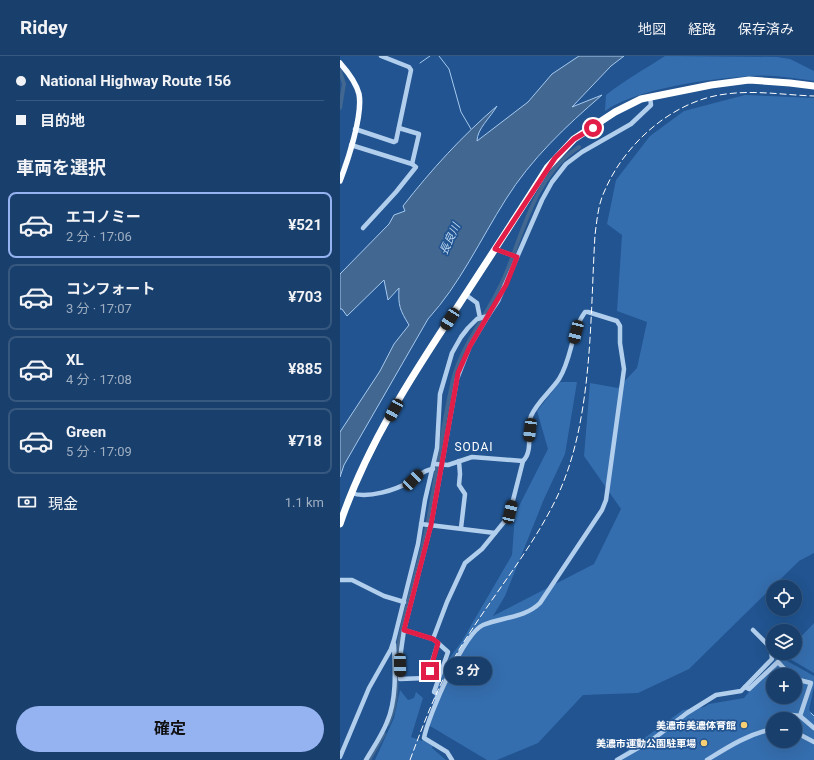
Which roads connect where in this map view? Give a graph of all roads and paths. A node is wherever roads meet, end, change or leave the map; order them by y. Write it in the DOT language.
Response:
graph roads {
  1 [pos="381,56"];
  2 [pos="340,63"];
  3 [pos="814,86"];
  4 [pos="650,96"];
  5 [pos="399,128"];
  6 [pos="355,129"];
  7 [pos="351,145"];
  8 [pos="412,164"];
  9 [pos="340,181"];
  10 [pos="364,228"];
  11 [pos="495,249"];
  12 [pos="514,256"];
  13 [pos="466,295"];
  14 [pos="484,317"];
  15 [pos="443,432"];
  16 [pos="459,461"];
  17 [pos="523,461"];
  18 [pos="437,466"];
  19 [pos="351,493"];
  20 [pos="340,524"];
  21 [pos="426,524"];
  22 [pos="461,528"];
  23 [pos="495,533"];
  24 [pos="416,574"];
  25 [pos="340,580"];
  26 [pos="404,602"];
  27 [pos="404,617"];
  28 [pos="404,630"];
  29 [pos="753,630"];
  30 [pos="433,639"];
  31 [pos="394,640"];
  32 [pos="438,643"];
  33 [pos="772,668"];
  34 [pos="784,668"];
  35 [pos="766,673"];
  36 [pos="802,680"];
  37 [pos="745,687"];
  38 [pos="437,703"];
  39 [pos="801,712"];
  40 [pos="802,718"];
  41 [pos="814,728"];
  42 [pos="766,730"];
  43 [pos="802,736"];
  44 [pos="814,742"];
  45 [pos="340,757"];
  46 [pos="366,760"];
  47 [pos="452,760"];
  48 [pos="617,760"];
  49 [pos="707,760"];
  1 -- 5 [label="street"];
  2 -- 6 [label="main road"];
  3 -- 4 [label="highway"];
  4 -- 11 [label="highway"];
  4 -- 12 [label="street"];
  5 -- 6 [label="street"];
  5 -- 8 [label="street"];
  6 -- 7 [label="main road"];
  7 -- 8 [label="street"];
  7 -- 9 [label="main road"];
  8 -- 10 [label="street"];
  11 -- 12 [label="street"];
  11 -- 13 [label="highway"];
  12 -- 14 [label="street"];
  13 -- 14 [label="street"];
  13 -- 19 [label="highway"];
  14 -- 15 [label="street"];
  14 -- 15 [label="street"];
  15 -- 18 [label="street"];
  15 -- 18 [label="street"];
  16 -- 17 [label="street"];
  16 -- 18 [label="street"];
  16 -- 22 [label="street"];
  17 -- 23 [label="street"];
  17 -- 38 [label="street"];
  18 -- 19 [label="street"];
  18 -- 21 [label="street"];
  18 -- 21 [label="street"];
  19 -- 20 [label="highway"];
  21 -- 22 [label="street"];
  21 -- 24 [label="street"];
  21 -- 24 [label="street"];
  22 -- 23 [label="street"];
  23 -- 30 [label="street"];
  24 -- 26 [label="street"];
  24 -- 27 [label="street"];
  25 -- 26 [label="street"];
  26 -- 27 [label="street"];
  27 -- 28 [label="street"];
  27 -- 31 [label="street"];
  28 -- 30 [label="street"];
  28 -- 32 [label="street"];
  29 -- 37 [label="street"];
  30 -- 32 [label="street"];
  31 -- 45 [label="street"];
  31 -- 46 [label="street"];
  32 -- 38 [label="street"];
  33 -- 34 [label="street"];
  35 -- 37 [label="street"];
  36 -- 39 [label="street"];
  37 -- 48 [label="street"];
  38 -- 47 [label="street"];
  40 -- 41 [label="street"];
  42 -- 49 [label="street"];
  43 -- 44 [label="street"];
}
